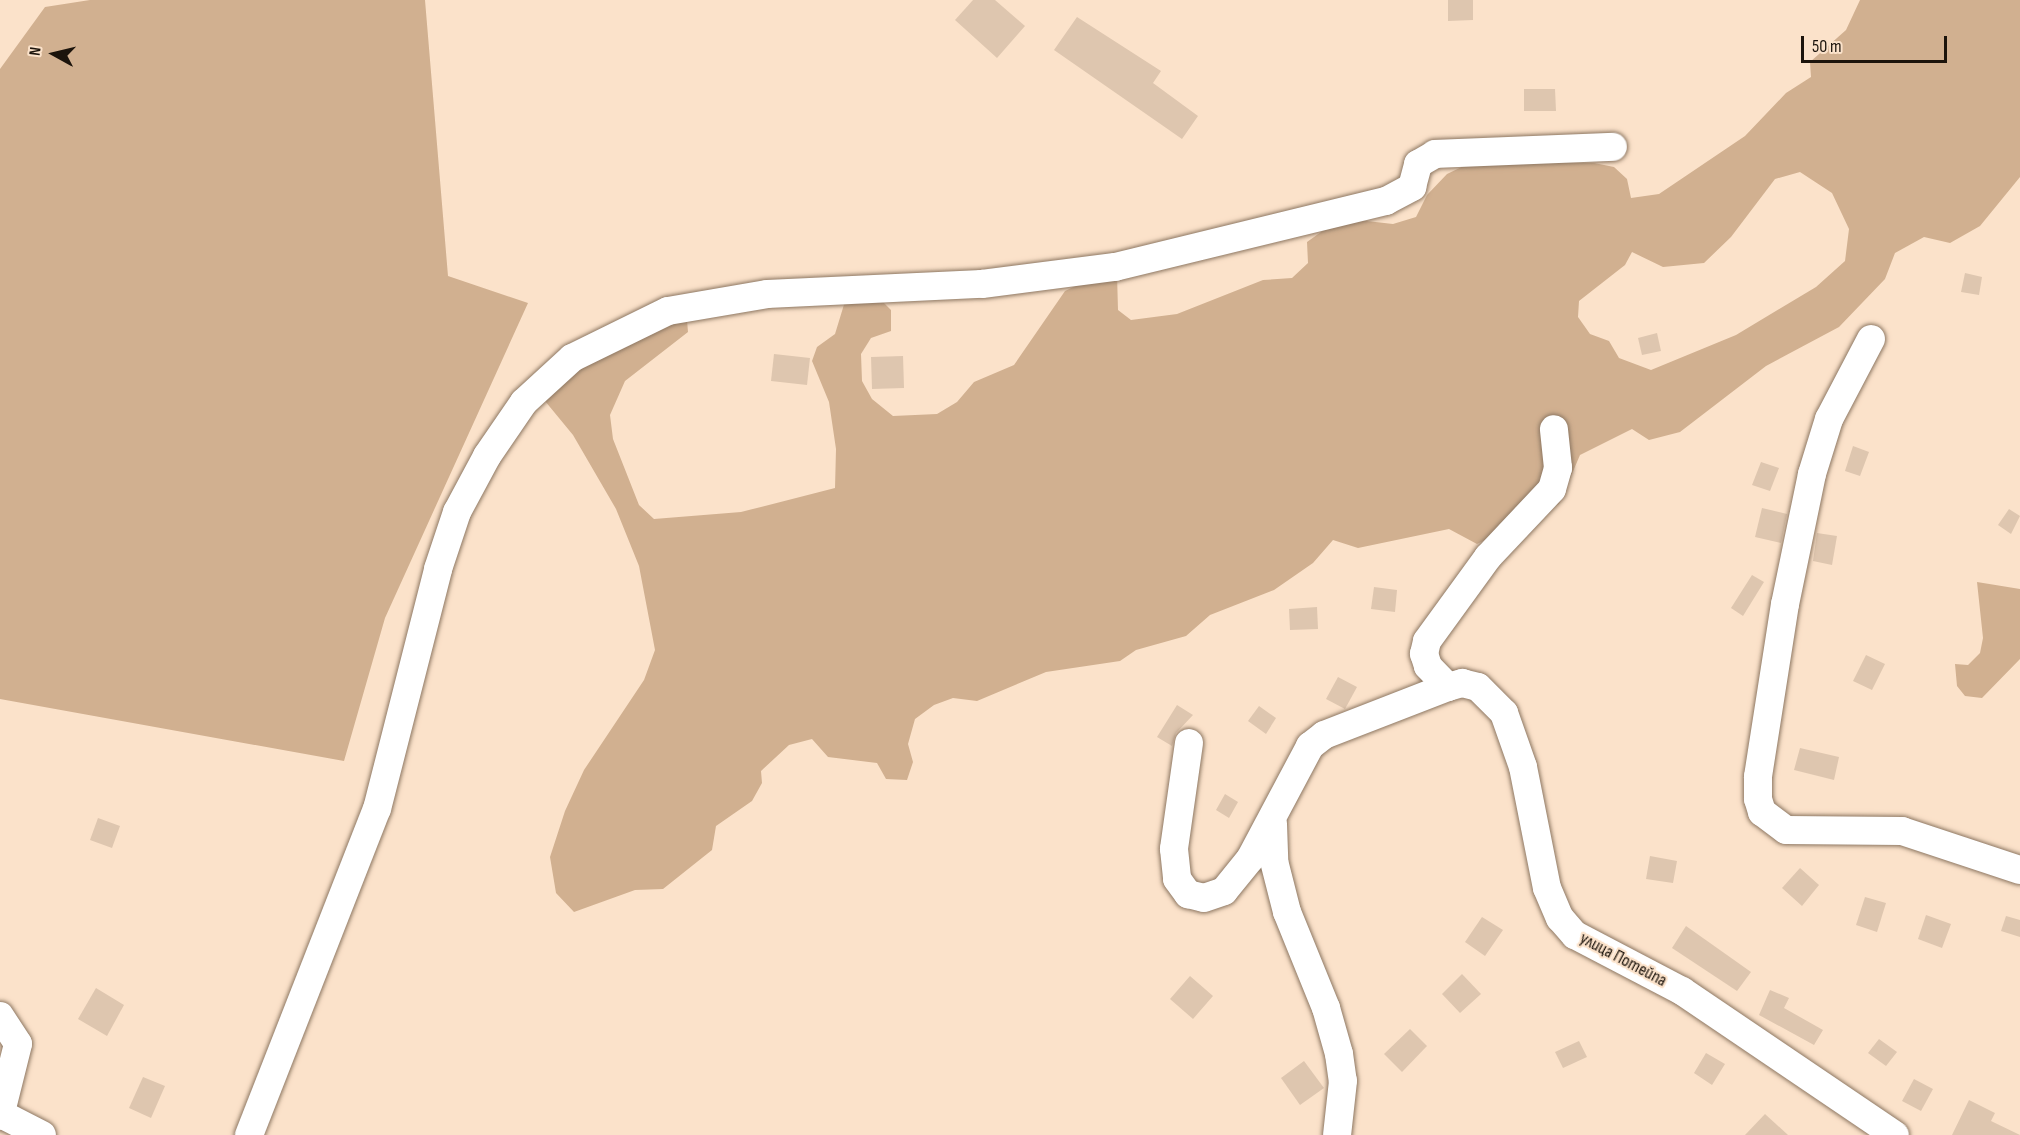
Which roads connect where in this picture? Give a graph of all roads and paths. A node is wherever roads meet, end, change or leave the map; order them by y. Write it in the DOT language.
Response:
graph roads {
  1 [pos="1613,147"];
  2 [pos="1872,339"];
  3 [pos="1554,429"];
  4 [pos="1448,687"];
  5 [pos="1188,743"];
  6 [pos="1273,824"];
  7 [pos="2020,870"];
  8 [pos="0,1016"];
  9 [pos="1,1115"];
  10 [pos="42,1135"];
  11 [pos="249,1135"];
  12 [pos="1337,1135"];
  13 [pos="1895,1135"];
  1 -- 11 [label="street"];
  2 -- 7 [label="street"];
  3 -- 4 [label="street"];
  4 -- 6 [label="street"];
  4 -- 13 [label="street, улица Потейпа"];
  5 -- 6 [label="street"];
  6 -- 12 [label="street"];
  8 -- 9 [label="street"];
  9 -- 10 [label="street"];
}
